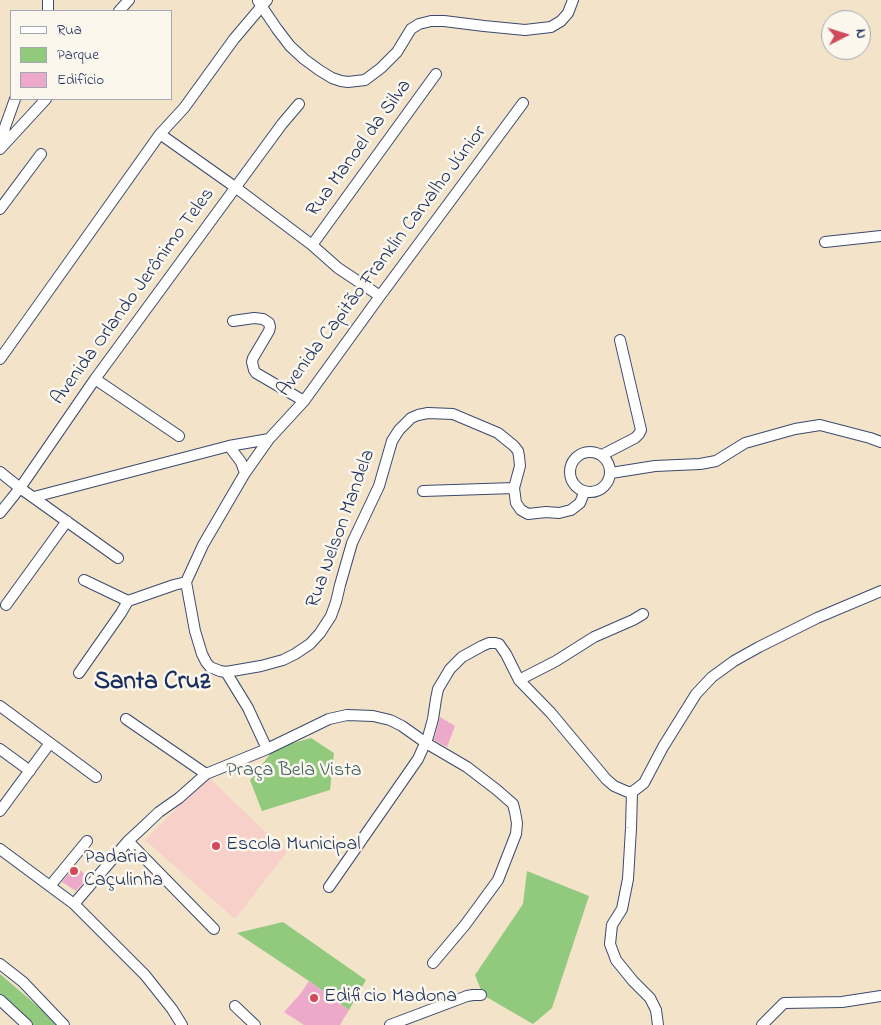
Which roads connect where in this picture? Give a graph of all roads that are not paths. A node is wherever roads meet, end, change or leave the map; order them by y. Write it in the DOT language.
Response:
graph roads {
  1 [pos="129,0"];
  2 [pos="573,0"];
  3 [pos="262,2"];
  4 [pos="119,10"];
  5 [pos="436,74"];
  6 [pos="15,100"];
  7 [pos="45,100"];
  8 [pos="523,103"];
  9 [pos="299,104"];
  10 [pos="160,134"];
  11 [pos="1,148"];
  12 [pos="42,154"];
  13 [pos="235,188"];
  14 [pos="0,209"];
  15 [pos="881,236"];
  16 [pos="826,242"];
  17 [pos="312,244"];
  18 [pos="380,296"];
  19 [pos="233,321"];
  20 [pos="620,340"];
  21 [pos="0,359"];
  22 [pos="95,379"];
  23 [pos="304,401"];
  24 [pos="179,436"];
  25 [pos="268,439"];
  26 [pos="881,442"];
  27 [pos="229,446"];
  28 [pos="602,455"];
  29 [pos="0,472"];
  30 [pos="245,473"];
  31 [pos="611,473"];
  32 [pos="20,488"];
  33 [pos="514,488"];
  34 [pos="423,490"];
  35 [pos="584,492"];
  36 [pos="34,497"];
  37 [pos="0,513"];
  38 [pos="66,521"];
  39 [pos="118,558"];
  40 [pos="84,580"];
  41 [pos="186,582"];
  42 [pos="881,591"];
  43 [pos="128,601"];
  44 [pos="6,605"];
  45 [pos="643,614"];
  46 [pos="228,671"];
  47 [pos="79,673"];
  48 [pos="519,680"];
  49 [pos="0,706"];
  50 [pos="126,719"];
  51 [pos="426,742"];
  52 [pos="50,743"];
  53 [pos="0,749"];
  54 [pos="267,749"];
  55 [pos="30,771"];
  56 [pos="206,774"];
  57 [pos="96,777"];
  58 [pos="632,792"];
  59 [pos="0,811"];
  60 [pos="87,841"];
  61 [pos="128,841"];
  62 [pos="0,849"];
  63 [pos="50,886"];
  64 [pos="329,887"];
  65 [pos="74,904"];
  66 [pos="214,928"];
  67 [pos="433,963"];
  68 [pos="0,964"];
  69 [pos="481,995"];
  70 [pos="881,996"];
  71 [pos="0,1000"];
  72 [pos="235,1006"];
  73 [pos="27,1025"];
  74 [pos="64,1025"];
  75 [pos="182,1025"];
  76 [pos="255,1025"];
  77 [pos="390,1025"];
  78 [pos="658,1025"];
  79 [pos="762,1025"];
  1 -- 4 [label="street"];
  2 -- 3 [label="street"];
  3 -- 10 [label="street"];
  5 -- 17 [label="street, Rua Manoel da Silva"];
  6 -- 11 [label="street"];
  7 -- 11 [label="street"];
  8 -- 18 [label="street, Avenida Capitão Franklin Carvalho Júnior"];
  9 -- 13 [label="street, Avenida Orlando Jerônimo Teles"];
  10 -- 13 [label="street"];
  10 -- 21 [label="street"];
  12 -- 14 [label="street"];
  13 -- 17 [label="street"];
  13 -- 22 [label="street, Avenida Orlando Jerônimo Teles"];
  15 -- 16 [label="street"];
  17 -- 18 [label="street"];
  18 -- 23 [label="street, Avenida Capitão Franklin Carvalho Júnior"];
  19 -- 23 [label="street"];
  20 -- 28 [label="street"];
  22 -- 24 [label="street"];
  22 -- 32 [label="street, Avenida Orlando Jerônimo Teles"];
  23 -- 25 [label="street, Avenida Capitão Franklin Carvalho Júnior"];
  25 -- 27 [label="street"];
  25 -- 30 [label="street, Avenida Capitão Franklin Carvalho Júnior"];
  26 -- 31 [label="street"];
  27 -- 30 [label="street"];
  27 -- 36 [label="street"];
  28 -- 31 [label="street"];
  28 -- 35 [label="street"];
  29 -- 32 [label="street"];
  30 -- 41 [label="street, Avenida Capitão Franklin Carvalho Júnior"];
  31 -- 35 [label="street"];
  32 -- 36 [label="street"];
  32 -- 37 [label="street, Avenida Orlando Jerônimo Teles"];
  33 -- 34 [label="street"];
  33 -- 35 [label="street"];
  33 -- 46 [label="street, Rua Nelson Mandela"];
  36 -- 38 [label="street"];
  38 -- 39 [label="street"];
  38 -- 44 [label="street"];
  40 -- 43 [label="street"];
  41 -- 43 [label="street"];
  41 -- 46 [label="street"];
  42 -- 58 [label="street"];
  43 -- 47 [label="street"];
  45 -- 48 [label="street"];
  46 -- 54 [label="street"];
  48 -- 51 [label="street"];
  48 -- 58 [label="street"];
  49 -- 52 [label="street"];
  50 -- 56 [label="street"];
  51 -- 54 [label="street"];
  51 -- 64 [label="street"];
  51 -- 67 [label="street"];
  52 -- 55 [label="street"];
  52 -- 57 [label="street"];
  53 -- 55 [label="street"];
  54 -- 56 [label="street"];
  55 -- 59 [label="street"];
  56 -- 61 [label="street"];
  58 -- 78 [label="street"];
  60 -- 63 [label="street"];
  61 -- 65 [label="street"];
  61 -- 66 [label="street"];
  62 -- 63 [label="street"];
  63 -- 65 [label="street"];
  65 -- 75 [label="street"];
  68 -- 74 [label="street"];
  69 -- 77 [label="street"];
  70 -- 79 [label="street"];
  71 -- 73 [label="street"];
  72 -- 76 [label="street"];
}
